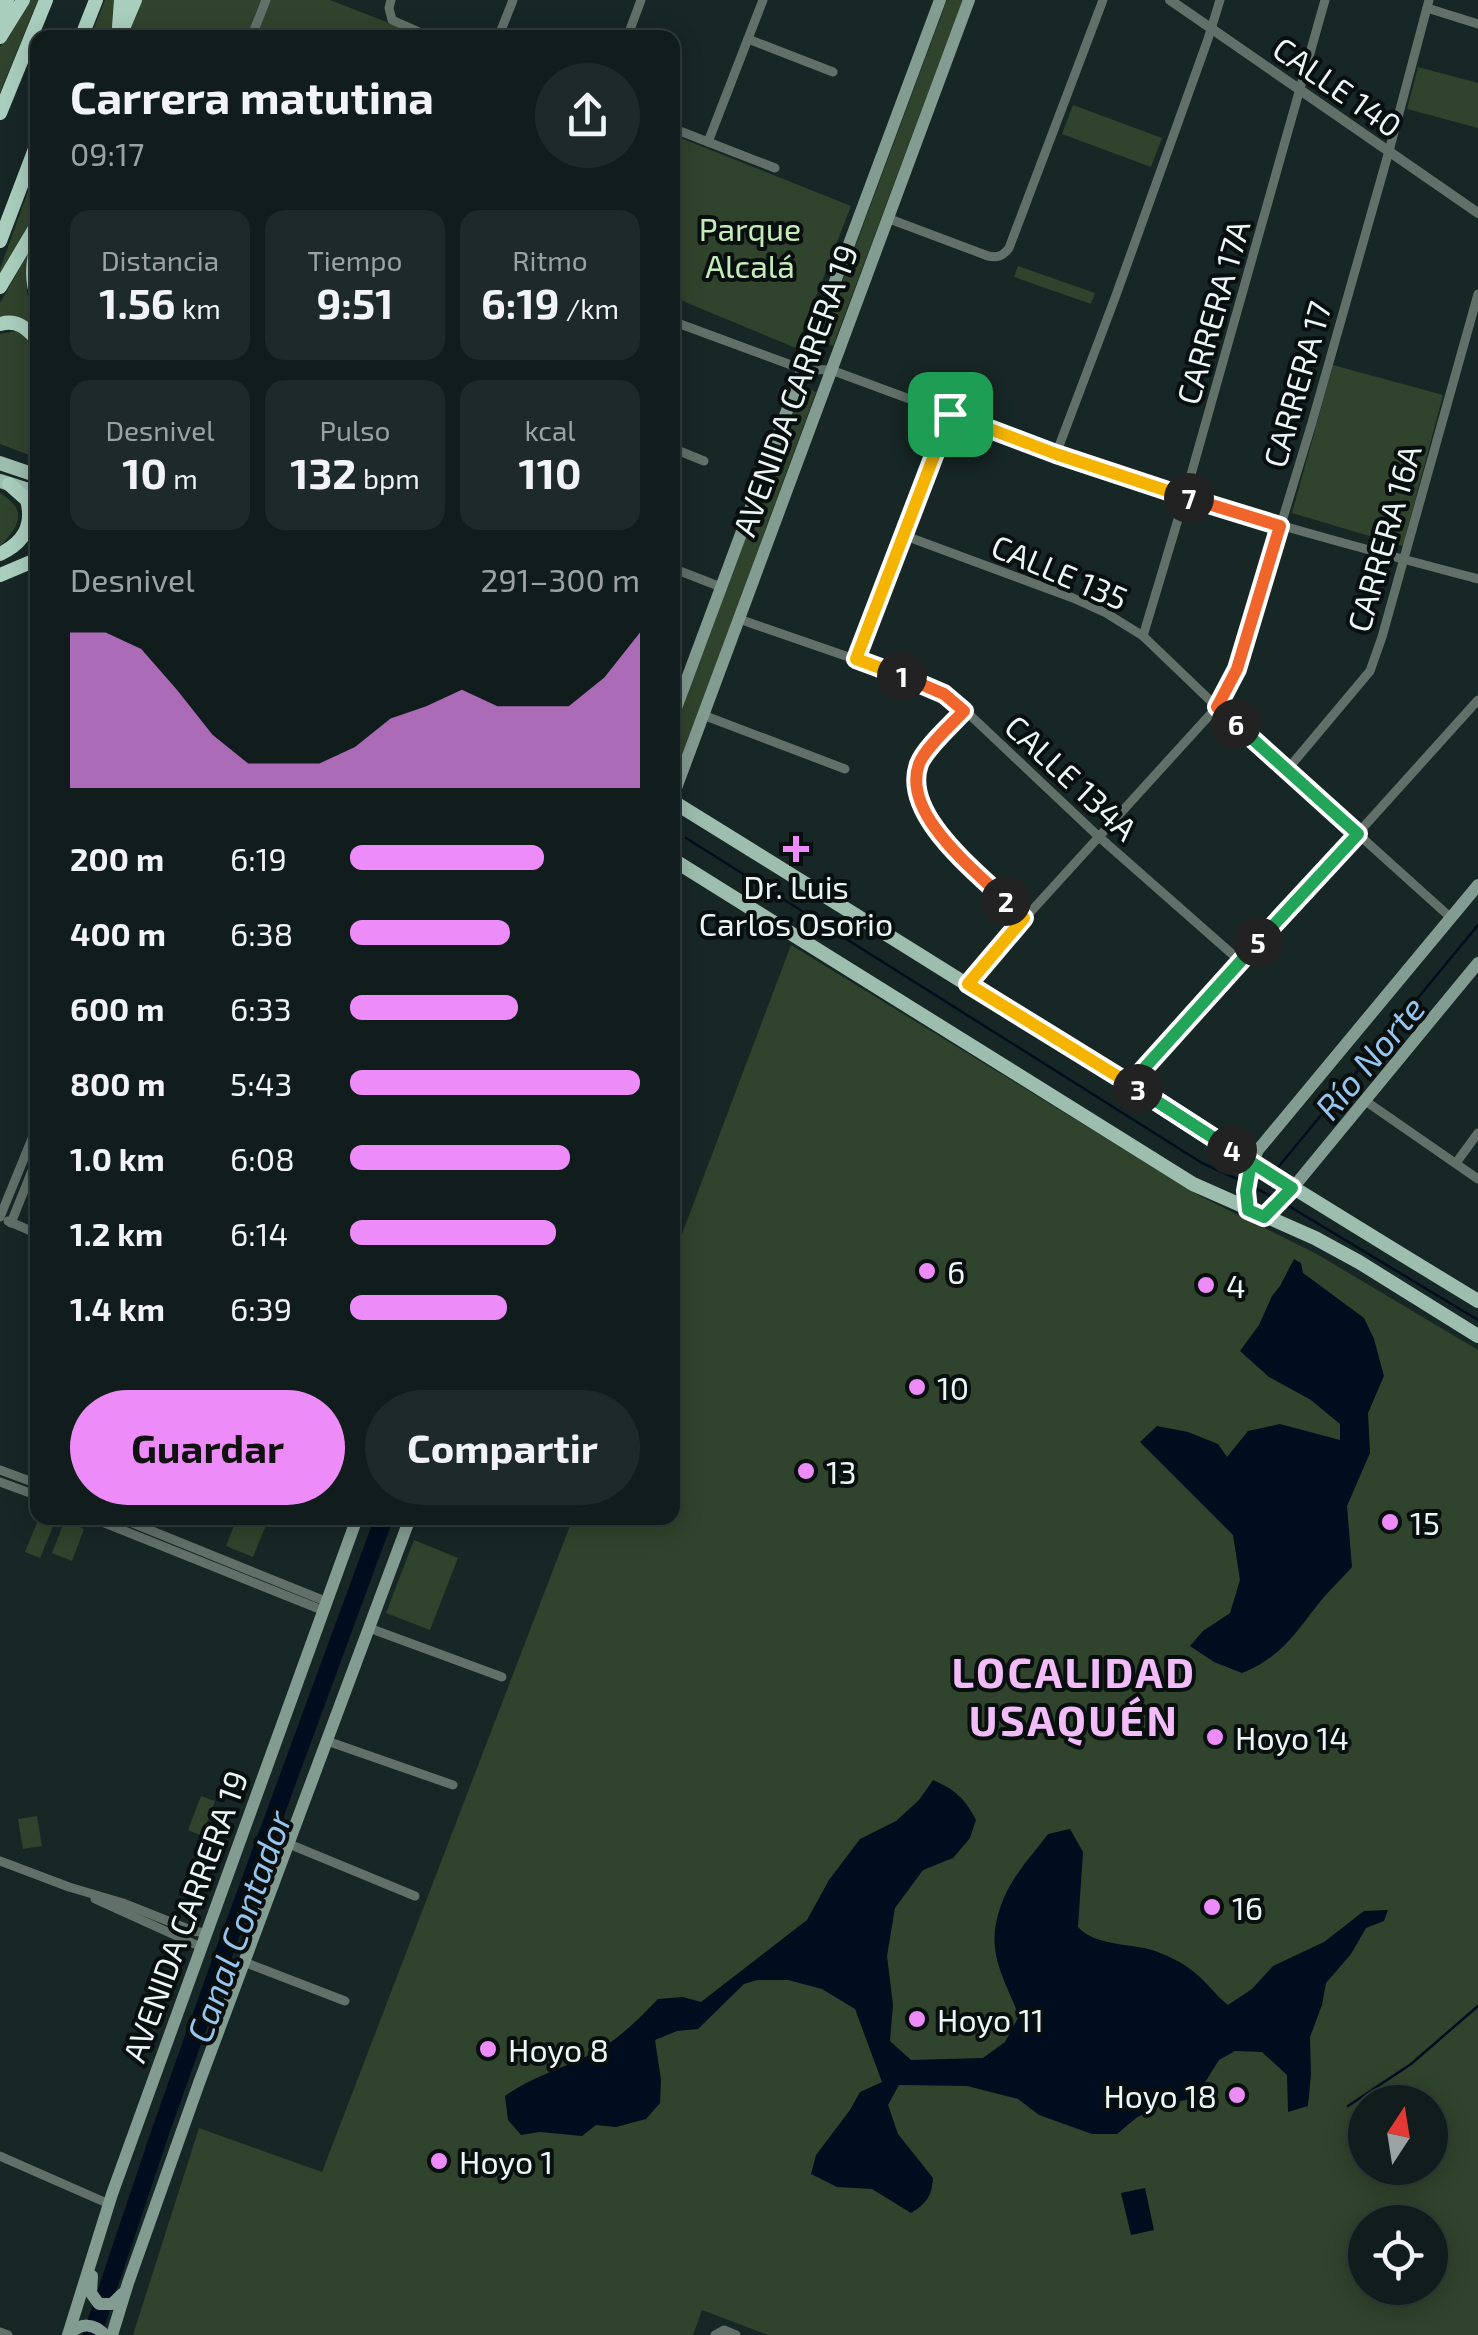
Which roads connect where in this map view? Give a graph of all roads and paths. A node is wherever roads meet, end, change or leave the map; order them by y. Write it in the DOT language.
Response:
graph roads {
  1 [pos="23,0"];
  2 [pos="46,0"];
  3 [pos="96,0"];
  4 [pos="122,0"];
  5 [pos="134,0"];
  6 [pos="266,0"];
  7 [pos="391,0"];
  8 [pos="513,0"];
  9 [pos="641,0"];
  10 [pos="763,0"];
  11 [pos="940,0"];
  12 [pos="968,0"];
  13 [pos="1103,0"];
  14 [pos="1170,0"];
  15 [pos="1220,0"];
  16 [pos="1326,0"];
  17 [pos="1428,4"];
  18 [pos="1478,24"];
  19 [pos="1212,29"];
  20 [pos="34,30"];
  21 [pos="84,30"];
  22 [pos="119,30"];
  23 [pos="121,30"];
  24 [pos="254,30"];
  25 [pos="413,30"];
  26 [pos="501,30"];
  27 [pos="629,30"];
  28 [pos="0,37"];
  29 [pos="30,39"];
  30 [pos="748,39"];
  31 [pos="833,72"];
  32 [pos="1299,89"];
  33 [pos="0,112"];
  34 [pos="680,131"];
  35 [pos="708,142"];
  36 [pos="1389,151"];
  37 [pos="30,162"];
  38 [pos="775,168"];
  39 [pos="1478,213"];
  40 [pos="887,218"];
  41 [pos="30,236"];
  42 [pos="0,241"];
  43 [pos="0,286"];
  44 [pos="1478,294"];
  45 [pos="680,323"];
  46 [pos="0,324"];
  47 [pos="30,333"];
  48 [pos="802,369"];
  49 [pos="831,370"];
  50 [pos="950,414"];
  51 [pos="680,451"];
  52 [pos="1056,454"];
  53 [pos="704,460"];
  54 [pos="6,465"];
  55 [pos="30,473"];
  56 [pos="5,483"];
  57 [pos="30,491"];
  58 [pos="1186,496"];
  59 [pos="1280,526"];
  60 [pos="903,535"];
  61 [pos="0,554"];
  62 [pos="1404,560"];
  63 [pos="30,562"];
  64 [pos="680,571"];
  65 [pos="0,574"];
  66 [pos="1478,580"];
  67 [pos="722,587"];
  68 [pos="739,619"];
  69 [pos="1142,636"];
  70 [pos="856,659"];
  71 [pos="680,698"];
  72 [pos="1478,700"];
  73 [pos="1217,707"];
  74 [pos="964,711"];
  75 [pos="703,715"];
  76 [pos="845,770"];
  77 [pos="1288,770"];
  78 [pos="680,778"];
  79 [pos="680,805"];
  80 [pos="1358,834"];
  81 [pos="1098,836"];
  82 [pos="680,864"];
  83 [pos="1478,885"];
  84 [pos="1024,918"];
  85 [pos="1450,918"];
  86 [pos="1240,961"];
  87 [pos="1478,963"];
  88 [pos="968,984"];
  89 [pos="1130,1084"];
  90 [pos="1364,1100"];
  91 [pos="1478,1133"];
  92 [pos="30,1144"];
  93 [pos="1456,1163"];
  94 [pos="1254,1167"];
  95 [pos="30,1176"];
  96 [pos="1478,1178"];
  97 [pos="1287,1188"];
  98 [pos="1248,1210"];
  99 [pos="1268,1214"];
  100 [pos="0,1218"];
  101 [pos="11,1222"];
  102 [pos="30,1230"];
  103 [pos="1478,1300"];
  104 [pos="1475,1330"];
  105 [pos="0,1470"];
  106 [pos="30,1481"];
  107 [pos="0,1482"];
  108 [pos="30,1493"];
  109 [pos="138,1525"];
  110 [pos="354,1525"];
  111 [pos="407,1525"];
  112 [pos="324,1605"];
  113 [pos="369,1628"];
  114 [pos="502,1676"];
  115 [pos="327,1741"];
  116 [pos="453,1786"];
  117 [pos="288,1844"];
  118 [pos="0,1861"];
  119 [pos="70,1887"];
  120 [pos="415,1896"];
  121 [pos="206,1933"];
  122 [pos="201,1948"];
  123 [pos="244,1962"];
  124 [pos="345,2000"];
  125 [pos="0,2156"];
  126 [pos="109,2204"];
  127 [pos="98,2239"];
  128 [pos="128,2283"];
  129 [pos="0,2332"];
  130 [pos="72,2332"];
  131 [pos="106,2333"];
  132 [pos="719,2333"];
  133 [pos="8,2335"];
  134 [pos="736,2335"];
  1 -- 28 [label="highway"];
  2 -- 20 [label="highway"];
  3 -- 21 [label="highway"];
  4 -- 22 [label="highway"];
  5 -- 23 [label="highway"];
  6 -- 24 [label="street"];
  7 -- 25 [label="street"];
  8 -- 26 [label="street"];
  9 -- 27 [label="street"];
  10 -- 30 [label="street"];
  11 -- 48 [label="main road, AVENIDA CARRERA 19"];
  12 -- 40 [label="main road, AVENIDA CARRERA 19"];
  13 -- 40 [label="street"];
  14 -- 19 [label="street, CALLE 140"];
  15 -- 19 [label="street"];
  16 -- 32 [label="street, CARRERA 17A"];
  17 -- 18 [label="street"];
  17 -- 36 [label="street, CARRERA 17"];
  19 -- 32 [label="street, CALLE 140"];
  19 -- 52 [label="street"];
  29 -- 33 [label="highway"];
  30 -- 31 [label="street"];
  30 -- 35 [label="street"];
  32 -- 36 [label="street, CALLE 140"];
  32 -- 58 [label="street, CARRERA 17A"];
  34 -- 35 [label="street"];
  35 -- 38 [label="street"];
  36 -- 39 [label="street, CALLE 140"];
  36 -- 59 [label="street, CARRERA 17"];
  37 -- 42 [label="highway"];
  40 -- 49 [label="main road, AVENIDA CARRERA 19"];
  41 -- 43 [label="highway"];
  44 -- 62 [label="street, CARRERA 16A"];
  45 -- 48 [label="street"];
  46 -- 47 [label="highway"];
  48 -- 49 [label="street"];
  48 -- 67 [label="main road, AVENIDA CARRERA 19"];
  49 -- 50 [label="street"];
  49 -- 68 [label="main road, AVENIDA CARRERA 19"];
  50 -- 52 [label="street"];
  50 -- 60 [label="street"];
  51 -- 53 [label="street"];
  52 -- 58 [label="street"];
  54 -- 55 [label="main road"];
  56 -- 57 [label="main road"];
  56 -- 61 [label="highway"];
  58 -- 59 [label="street"];
  58 -- 69 [label="street, CARRERA 17A"];
  59 -- 62 [label="street"];
  59 -- 73 [label="street, CARRERA 17"];
  60 -- 69 [label="street, CALLE 135"];
  60 -- 70 [label="street"];
  62 -- 66 [label="street"];
  62 -- 77 [label="street, CARRERA 16A"];
  63 -- 65 [label="highway"];
  64 -- 67 [label="street"];
  67 -- 71 [label="main road, AVENIDA CARRERA 19"];
  68 -- 70 [label="street, CALLE 134A"];
  68 -- 75 [label="main road, AVENIDA CARRERA 19"];
  69 -- 73 [label="street, CALLE 135"];
  70 -- 74 [label="street, CALLE 134A"];
  72 -- 80 [label="street"];
  73 -- 77 [label="street, CALLE 135"];
  73 -- 81 [label="street, CARRERA 17"];
  74 -- 81 [label="street, CALLE 134A"];
  74 -- 84 [label="street"];
  75 -- 76 [label="street"];
  75 -- 78 [label="main road, AVENIDA CARRERA 19"];
  77 -- 80 [label="street, CALLE 135"];
  79 -- 88 [label="main road"];
  80 -- 85 [label="street, CALLE 135"];
  80 -- 86 [label="street"];
  81 -- 84 [label="street, CARRERA 17"];
  81 -- 86 [label="street, CALLE 134A"];
  82 -- 98 [label="main road"];
  83 -- 85 [label="main road"];
  84 -- 88 [label="street, CARRERA 17"];
  85 -- 94 [label="main road"];
  86 -- 89 [label="street"];
  87 -- 90 [label="main road"];
  88 -- 89 [label="main road"];
  89 -- 94 [label="main road"];
  90 -- 93 [label="street"];
  90 -- 97 [label="main road"];
  91 -- 93 [label="street"];
  92 -- 100 [label="street"];
  93 -- 96 [label="street"];
  94 -- 97 [label="main road"];
  94 -- 98 [label="main road"];
  95 -- 101 [label="street"];
  97 -- 99 [label="main road"];
  97 -- 103 [label="main road"];
  98 -- 99 [label="main road"];
  99 -- 104 [label="main road"];
  100 -- 101 [label="street"];
  101 -- 102 [label="street"];
  105 -- 106 [label="street"];
  107 -- 108 [label="street"];
  109 -- 112 [label="street"];
  110 -- 112 [label="main road, AVENIDA CARRERA 19"];
  111 -- 113 [label="main road"];
  112 -- 121 [label="main road, AVENIDA CARRERA 19"];
  113 -- 114 [label="street"];
  113 -- 115 [label="main road"];
  115 -- 116 [label="street"];
  115 -- 117 [label="main road"];
  117 -- 120 [label="street"];
  117 -- 123 [label="main road"];
  118 -- 119 [label="street"];
  119 -- 121 [label="street"];
  119 -- 122 [label="street"];
  121 -- 122 [label="main road, AVENIDA CARRERA 19"];
  122 -- 126 [label="main road, AVENIDA CARRERA 19"];
  123 -- 124 [label="street"];
  123 -- 128 [label="main road"];
  125 -- 126 [label="street"];
  126 -- 127 [label="main road, AVENIDA CARRERA 19"];
  127 -- 128 [label="main road"];
  127 -- 130 [label="main road, AVENIDA CARRERA 19"];
  128 -- 131 [label="main road"];
  129 -- 133 [label="street"];
  130 -- 131 [label="main road"];
  132 -- 134 [label="street"];
}
